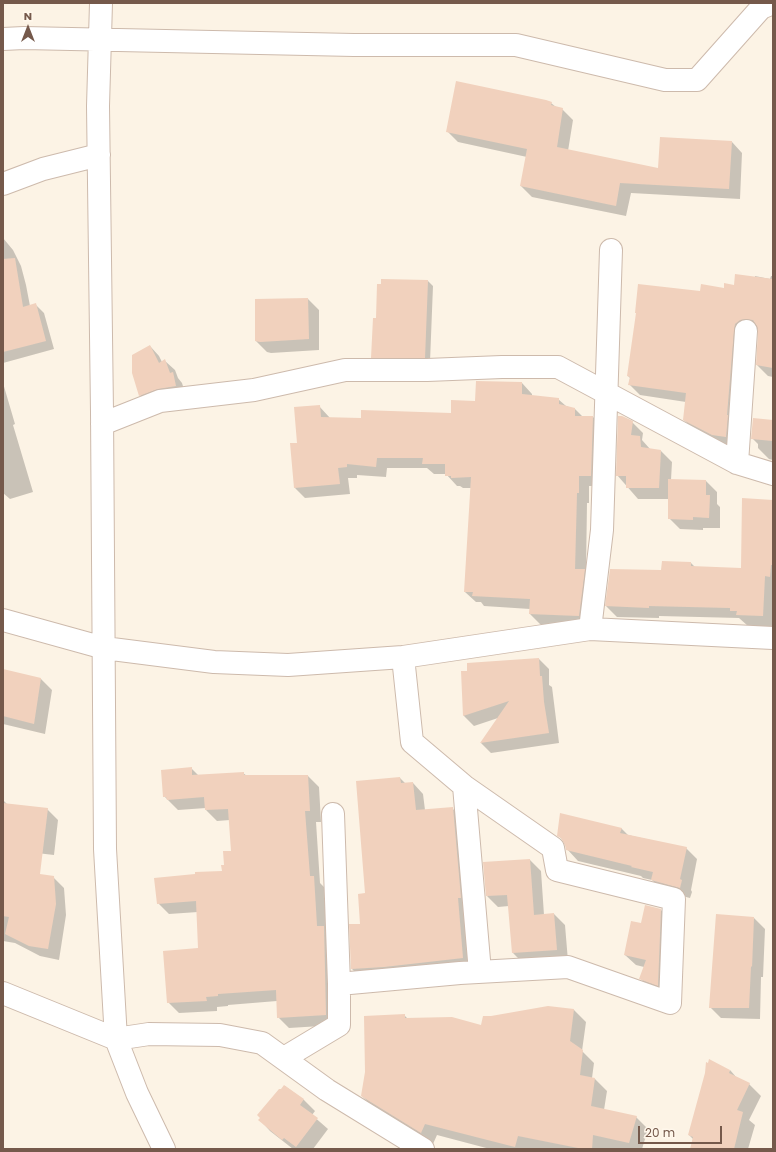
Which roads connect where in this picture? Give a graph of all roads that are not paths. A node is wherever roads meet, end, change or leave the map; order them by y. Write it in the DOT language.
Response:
graph roads {
  1 [pos="101,3"];
  2 [pos="773,3"];
  3 [pos="3,39"];
  4 [pos="100,39"];
  5 [pos="99,155"];
  6 [pos="3,184"];
  7 [pos="611,250"];
  8 [pos="746,331"];
  9 [pos="605,392"];
  10 [pos="102,424"];
  11 [pos="737,463"];
  12 [pos="773,474"];
  13 [pos="3,620"];
  14 [pos="590,629"];
  15 [pos="773,638"];
  16 [pos="104,648"];
  17 [pos="403,657"];
  18 [pos="464,786"];
  19 [pos="332,814"];
  20 [pos="480,972"];
  21 [pos="339,984"];
  22 [pos="3,993"];
  23 [pos="116,1039"];
  24 [pos="284,1058"];
  25 [pos="164,1149"];
  26 [pos="423,1149"];
  1 -- 4 [label="street"];
  2 -- 4 [label="street"];
  3 -- 4 [label="street"];
  4 -- 5 [label="street"];
  5 -- 6 [label="street"];
  5 -- 10 [label="street"];
  7 -- 9 [label="street"];
  8 -- 11 [label="street"];
  9 -- 10 [label="street"];
  9 -- 11 [label="street"];
  9 -- 14 [label="street"];
  10 -- 16 [label="street"];
  11 -- 12 [label="street"];
  13 -- 16 [label="street"];
  14 -- 15 [label="street"];
  14 -- 17 [label="street"];
  16 -- 17 [label="street"];
  16 -- 23 [label="street"];
  17 -- 18 [label="street"];
  18 -- 20 [label="street"];
  18 -- 20 [label="street"];
  19 -- 21 [label="street"];
  20 -- 21 [label="street"];
  21 -- 24 [label="street"];
  22 -- 23 [label="street"];
  23 -- 24 [label="street"];
  23 -- 25 [label="street"];
  24 -- 26 [label="street"];
}
